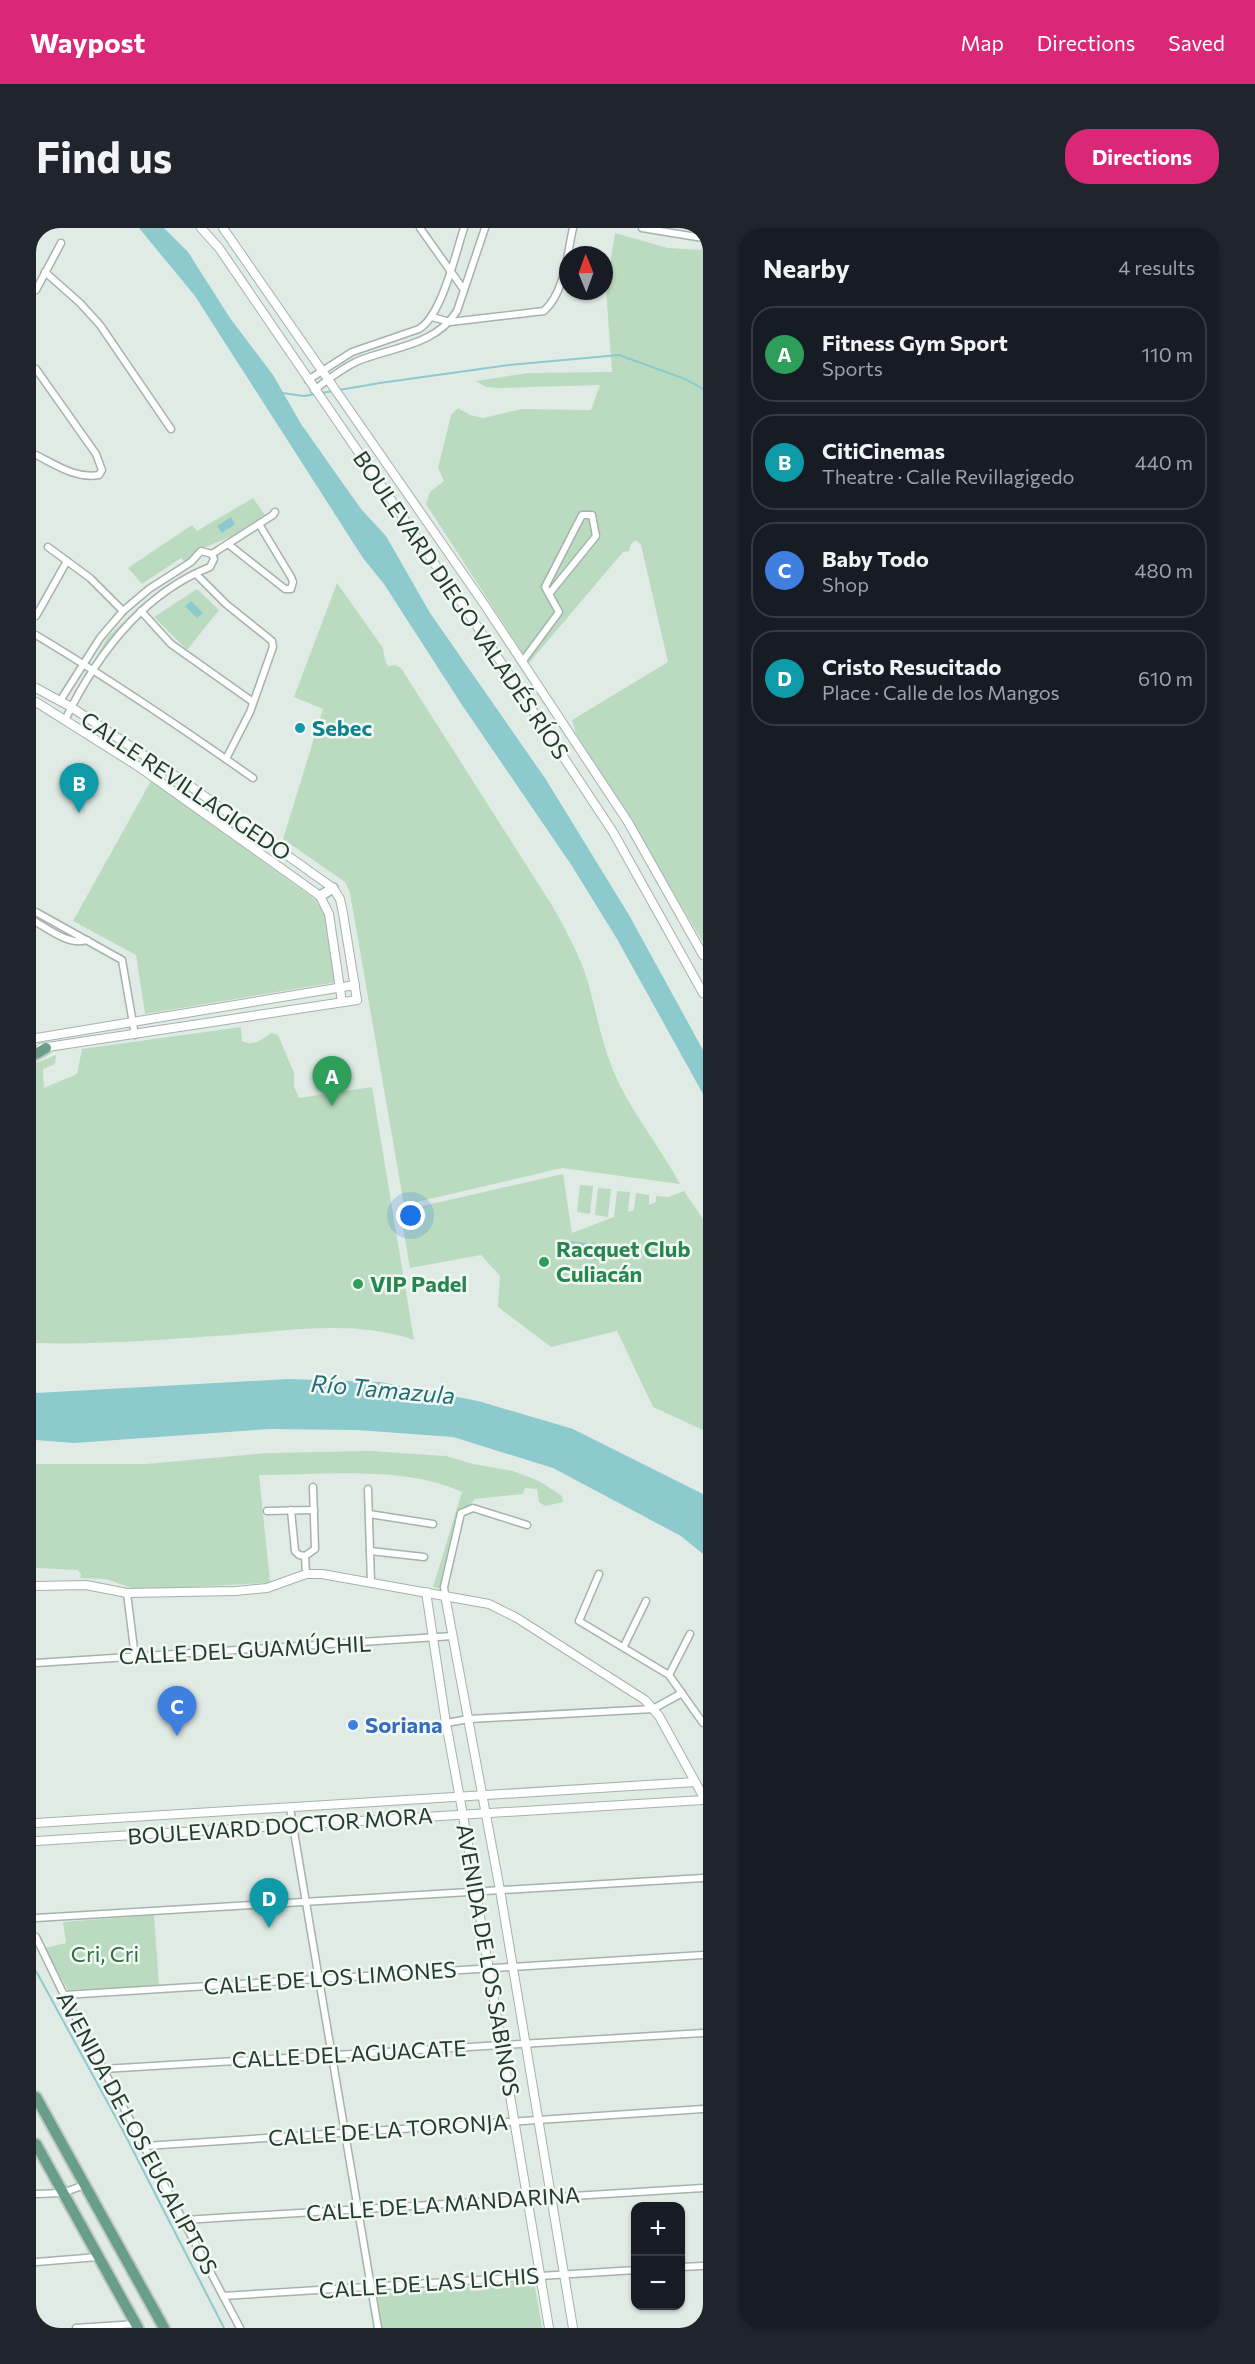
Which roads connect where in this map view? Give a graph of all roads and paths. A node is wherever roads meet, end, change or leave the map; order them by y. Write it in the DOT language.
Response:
graph roads {
  1 [pos="201,228"];
  2 [pos="223,228"];
  3 [pos="420,228"];
  4 [pos="464,228"];
  5 [pos="485,228"];
  6 [pos="573,228"];
  7 [pos="646,229"];
  8 [pos="703,238"];
  9 [pos="61,243"];
  10 [pos="45,272"];
  11 [pos="450,272"];
  12 [pos="36,290"];
  13 [pos="464,290"];
  14 [pos="432,317"];
  15 [pos="450,322"];
  16 [pos="352,352"];
  17 [pos="357,362"];
  18 [pos="36,369"];
  19 [pos="322,371"];
  20 [pos="308,380"];
  21 [pos="327,380"];
  22 [pos="314,390"];
  23 [pos="171,429"];
  24 [pos="36,455"];
  25 [pos="275,512"];
  26 [pos="259,524"];
  27 [pos="228,544"];
  28 [pos="48,548"];
  29 [pos="212,554"];
  30 [pos="67,561"];
  31 [pos="196,574"];
  32 [pos="149,589"];
  33 [pos="549,594"];
  34 [pos="156,599"];
  35 [pos="123,611"];
  36 [pos="141,611"];
  37 [pos="36,616"];
  38 [pos="36,635"];
  39 [pos="83,662"];
  40 [pos="522,662"];
  41 [pos="93,669"];
  42 [pos="36,687"];
  43 [pos="60,701"];
  44 [pos="36,702"];
  45 [pos="253,702"];
  46 [pos="71,707"];
  47 [pos="65,720"];
  48 [pos="226,759"];
  49 [pos="253,778"];
  50 [pos="333,888"];
  51 [pos="321,896"];
  52 [pos="36,912"];
  53 [pos="36,922"];
  54 [pos="87,940"];
  55 [pos="703,955"];
  56 [pos="355,985"];
  57 [pos="340,987"];
  58 [pos="703,993"];
  59 [pos="342,1002"];
  60 [pos="133,1023"];
  61 [pos="135,1035"];
  62 [pos="36,1038"];
  63 [pos="39,1050"];
  64 [pos="313,1487"];
  65 [pos="368,1489"];
  66 [pos="291,1510"];
  67 [pos="314,1510"];
  68 [pos="267,1511"];
  69 [pos="369,1514"];
  70 [pos="433,1524"];
  71 [pos="527,1525"];
  72 [pos="370,1551"];
  73 [pos="305,1556"];
  74 [pos="424,1557"];
  75 [pos="306,1574"];
  76 [pos="600,1574"];
  77 [pos="371,1583"];
  78 [pos="36,1586"];
  79 [pos="426,1592"];
  80 [pos="127,1593"];
  81 [pos="445,1595"];
  82 [pos="646,1601"];
  83 [pos="690,1634"];
  84 [pos="453,1636"];
  85 [pos="432,1638"];
  86 [pos="624,1646"];
  87 [pos="135,1657"];
  88 [pos="36,1663"];
  89 [pos="669,1675"];
  90 [pos="682,1693"];
  91 [pos="653,1708"];
  92 [pos="700,1714"];
  93 [pos="469,1719"];
  94 [pos="446,1723"];
  95 [pos="703,1723"];
  96 [pos="695,1782"];
  97 [pos="482,1796"];
  98 [pos="460,1797"];
  99 [pos="703,1798"];
  100 [pos="290,1808"];
  101 [pos="485,1813"];
  102 [pos="463,1815"];
  103 [pos="36,1824"];
  104 [pos="293,1826"];
  105 [pos="36,1841"];
  106 [pos="703,1878"];
  107 [pos="500,1890"];
  108 [pos="476,1891"];
  109 [pos="306,1902"];
  110 [pos="36,1918"];
  111 [pos="36,1937"];
  112 [pos="703,1955"];
  113 [pos="513,1967"];
  114 [pos="489,1968"];
  115 [pos="319,1979"];
  116 [pos="64,1995"];
  117 [pos="703,2033"];
  118 [pos="526,2043"];
  119 [pos="502,2045"];
  120 [pos="332,2055"];
  121 [pos="103,2069"];
  122 [pos="36,2097"];
  123 [pos="703,2109"];
  124 [pos="539,2120"];
  125 [pos="515,2122"];
  126 [pos="345,2132"];
  127 [pos="36,2144"];
  128 [pos="145,2146"];
  129 [pos="84,2184"];
  130 [pos="703,2188"];
  131 [pos="63,2193"];
  132 [pos="36,2194"];
  133 [pos="552,2197"];
  134 [pos="528,2199"];
  135 [pos="358,2209"];
  136 [pos="184,2220"];
  137 [pos="98,2257"];
  138 [pos="36,2262"];
  139 [pos="703,2266"];
  140 [pos="685,2267"];
  141 [pos="631,2270"];
  142 [pos="564,2274"];
  143 [pos="540,2276"];
  144 [pos="371,2286"];
  145 [pos="224,2296"];
  146 [pos="137,2326"];
  147 [pos="76,2328"];
  148 [pos="164,2328"];
  149 [pos="240,2328"];
  150 [pos="378,2328"];
  151 [pos="549,2328"];
  152 [pos="573,2328"];
  1 -- 20 [label="street, BOULEVARD DIEGO VALADÉS RÍOS"];
  2 -- 19 [label="street, BOULEVARD DIEGO VALADÉS RÍOS"];
  3 -- 11 [label="street"];
  4 -- 11 [label="street"];
  5 -- 13 [label="street"];
  6 -- 15 [label="street"];
  7 -- 8 [label="street"];
  9 -- 10 [label="street"];
  10 -- 12 [label="street"];
  10 -- 23 [label="street"];
  11 -- 13 [label="street"];
  11 -- 14 [label="street"];
  13 -- 15 [label="street"];
  14 -- 15 [label="street"];
  14 -- 16 [label="street"];
  15 -- 17 [label="street"];
  16 -- 17 [label="street"];
  16 -- 19 [label="street"];
  17 -- 21 [label="street"];
  18 -- 24 [label="street"];
  19 -- 20 [label="street"];
  19 -- 21 [label="street, BOULEVARD DIEGO VALADÉS RÍOS"];
  20 -- 22 [label="street, BOULEVARD DIEGO VALADÉS RÍOS"];
  21 -- 22 [label="street"];
  21 -- 40 [label="street, BOULEVARD DIEGO VALADÉS RÍOS"];
  22 -- 58 [label="street, BOULEVARD DIEGO VALADÉS RÍOS"];
  25 -- 26 [label="street"];
  26 -- 27 [label="street"];
  26 -- 27 [label="street"];
  27 -- 29 [label="street"];
  28 -- 30 [label="street"];
  29 -- 31 [label="street"];
  29 -- 32 [label="street"];
  30 -- 35 [label="street"];
  30 -- 37 [label="street"];
  31 -- 34 [label="street"];
  31 -- 45 [label="street"];
  32 -- 34 [label="street"];
  32 -- 35 [label="street"];
  33 -- 33 [label="street"];
  33 -- 40 [label="street"];
  34 -- 36 [label="street"];
  35 -- 39 [label="street"];
  36 -- 41 [label="street"];
  36 -- 45 [label="street"];
  38 -- 39 [label="street"];
  39 -- 41 [label="street"];
  39 -- 43 [label="street"];
  40 -- 55 [label="street, BOULEVARD DIEGO VALADÉS RÍOS"];
  41 -- 46 [label="street"];
  41 -- 48 [label="street"];
  42 -- 43 [label="street, CALLE REVILLAGIGEDO"];
  43 -- 46 [label="street, CALLE REVILLAGIGEDO"];
  44 -- 47 [label="street, CALLE REVILLAGIGEDO"];
  45 -- 48 [label="street"];
  46 -- 47 [label="street"];
  46 -- 50 [label="street, CALLE REVILLAGIGEDO"];
  47 -- 51 [label="street, CALLE REVILLAGIGEDO"];
  48 -- 49 [label="street"];
  50 -- 51 [label="main road"];
  50 -- 56 [label="street"];
  51 -- 57 [label="street"];
  52 -- 54 [label="street"];
  53 -- 54 [label="street"];
  54 -- 60 [label="street"];
  56 -- 57 [label="street"];
  56 -- 59 [label="street"];
  57 -- 59 [label="street"];
  57 -- 60 [label="street"];
  59 -- 61 [label="street"];
  60 -- 61 [label="street"];
  60 -- 62 [label="street"];
  61 -- 63 [label="street"];
  64 -- 67 [label="street"];
  65 -- 69 [label="street"];
  66 -- 67 [label="street"];
  66 -- 68 [label="street"];
  66 -- 73 [label="street"];
  67 -- 73 [label="street"];
  69 -- 70 [label="street"];
  69 -- 72 [label="street"];
  71 -- 81 [label="street"];
  72 -- 74 [label="street"];
  72 -- 77 [label="street"];
  73 -- 75 [label="street"];
  75 -- 77 [label="street"];
  75 -- 80 [label="street"];
  76 -- 86 [label="street"];
  77 -- 79 [label="street"];
  78 -- 80 [label="street"];
  79 -- 81 [label="street"];
  79 -- 85 [label="street, AVENIDA DE LOS SABINOS"];
  80 -- 87 [label="street"];
  81 -- 84 [label="street, AVENIDA DE LOS SABINOS"];
  81 -- 91 [label="street"];
  82 -- 86 [label="street"];
  83 -- 89 [label="street"];
  84 -- 85 [label="street, CALLE DEL GUAMÚCHIL"];
  84 -- 93 [label="street, AVENIDA DE LOS SABINOS"];
  85 -- 87 [label="street, CALLE DEL GUAMÚCHIL"];
  85 -- 94 [label="street, AVENIDA DE LOS SABINOS"];
  86 -- 89 [label="street"];
  87 -- 88 [label="street, CALLE DEL GUAMÚCHIL"];
  89 -- 90 [label="street"];
  90 -- 91 [label="street"];
  90 -- 92 [label="street"];
  91 -- 93 [label="street"];
  91 -- 96 [label="street"];
  92 -- 95 [label="street"];
  93 -- 94 [label="street"];
  93 -- 97 [label="street, AVENIDA DE LOS SABINOS"];
  94 -- 98 [label="street, AVENIDA DE LOS SABINOS"];
  96 -- 97 [label="street, BOULEVARD DOCTOR MORA"];
  96 -- 99 [label="street"];
  97 -- 98 [label="street, BOULEVARD DOCTOR MORA"];
  97 -- 101 [label="street, AVENIDA DE LOS SABINOS"];
  98 -- 100 [label="street, BOULEVARD DOCTOR MORA"];
  98 -- 102 [label="street, AVENIDA DE LOS SABINOS"];
  99 -- 101 [label="street, BOULEVARD DOCTOR MORA"];
  100 -- 103 [label="street, BOULEVARD DOCTOR MORA"];
  100 -- 104 [label="street"];
  101 -- 102 [label="street, BOULEVARD DOCTOR MORA"];
  101 -- 107 [label="street, AVENIDA DE LOS SABINOS"];
  102 -- 104 [label="street, BOULEVARD DOCTOR MORA"];
  102 -- 108 [label="street, AVENIDA DE LOS SABINOS"];
  104 -- 105 [label="street, BOULEVARD DOCTOR MORA"];
  104 -- 109 [label="street"];
  106 -- 107 [label="street"];
  107 -- 108 [label="street"];
  107 -- 113 [label="street, AVENIDA DE LOS SABINOS"];
  108 -- 109 [label="street"];
  108 -- 114 [label="street, AVENIDA DE LOS SABINOS"];
  109 -- 110 [label="street"];
  109 -- 115 [label="street"];
  111 -- 116 [label="street, AVENIDA DE LOS EUCALIPTOS"];
  112 -- 113 [label="street, CALLE DE LOS LIMONES"];
  113 -- 114 [label="street, CALLE DE LOS LIMONES"];
  113 -- 118 [label="street, AVENIDA DE LOS SABINOS"];
  114 -- 115 [label="street, CALLE DE LOS LIMONES"];
  114 -- 119 [label="street, AVENIDA DE LOS SABINOS"];
  115 -- 116 [label="street, CALLE DE LOS LIMONES"];
  115 -- 120 [label="street"];
  116 -- 121 [label="street, AVENIDA DE LOS EUCALIPTOS"];
  117 -- 118 [label="street, CALLE DEL AGUACATE"];
  118 -- 119 [label="street, CALLE DEL AGUACATE"];
  118 -- 124 [label="street, AVENIDA DE LOS SABINOS"];
  119 -- 120 [label="street, CALLE DEL AGUACATE"];
  119 -- 125 [label="street, AVENIDA DE LOS SABINOS"];
  120 -- 121 [label="street, CALLE DEL AGUACATE"];
  120 -- 126 [label="street"];
  121 -- 128 [label="street, AVENIDA DE LOS EUCALIPTOS"];
  122 -- 129 [label="main road"];
  123 -- 124 [label="street, CALLE DE LA TORONJA"];
  124 -- 125 [label="street, CALLE DE LA TORONJA"];
  124 -- 133 [label="street, AVENIDA DE LOS SABINOS"];
  125 -- 126 [label="street, CALLE DE LA TORONJA"];
  125 -- 134 [label="street, AVENIDA DE LOS SABINOS"];
  126 -- 128 [label="street, CALLE DE LA TORONJA"];
  126 -- 135 [label="street"];
  127 -- 131 [label="main road"];
  128 -- 136 [label="street, AVENIDA DE LOS EUCALIPTOS"];
  129 -- 131 [label="street"];
  129 -- 148 [label="main road"];
  130 -- 133 [label="street, CALLE DE LA MANDARINA"];
  131 -- 132 [label="street"];
  131 -- 137 [label="main road"];
  133 -- 134 [label="street, CALLE DE LA MANDARINA"];
  133 -- 142 [label="street, AVENIDA DE LOS SABINOS"];
  134 -- 135 [label="street, CALLE DE LA MANDARINA"];
  134 -- 143 [label="street, AVENIDA DE LOS SABINOS"];
  135 -- 136 [label="street, CALLE DE LA MANDARINA"];
  135 -- 144 [label="street"];
  136 -- 145 [label="street, AVENIDA DE LOS EUCALIPTOS"];
  137 -- 138 [label="street"];
  137 -- 146 [label="main road"];
  139 -- 140 [label="street"];
  141 -- 142 [label="street, CALLE DE LAS LICHIS"];
  142 -- 143 [label="street, CALLE DE LAS LICHIS"];
  142 -- 152 [label="street, AVENIDA DE LOS SABINOS"];
  143 -- 144 [label="street, CALLE DE LAS LICHIS"];
  143 -- 151 [label="street, AVENIDA DE LOS SABINOS"];
  144 -- 145 [label="street, CALLE DE LAS LICHIS"];
  144 -- 150 [label="street"];
  145 -- 149 [label="street, AVENIDA DE LOS EUCALIPTOS"];
  146 -- 147 [label="street"];
}
